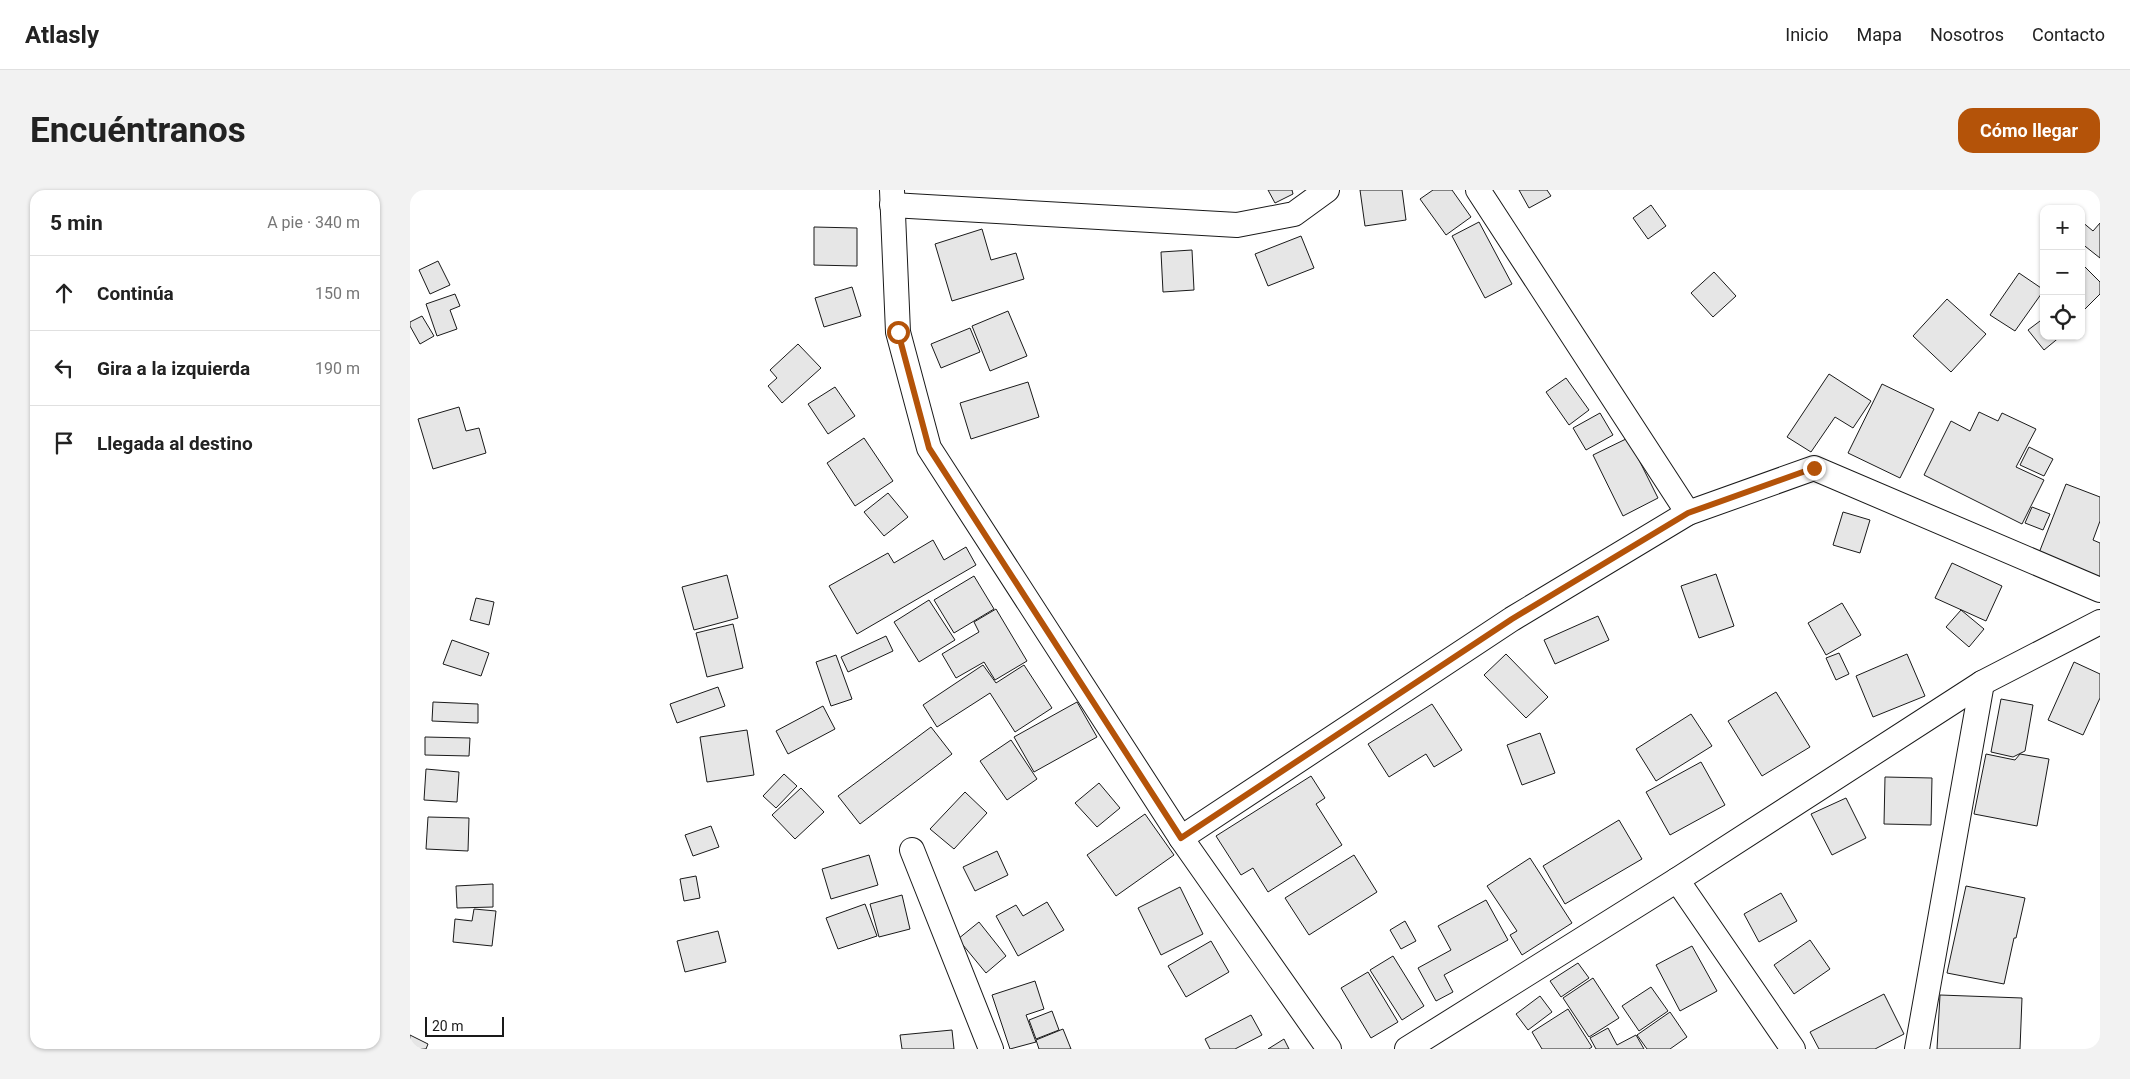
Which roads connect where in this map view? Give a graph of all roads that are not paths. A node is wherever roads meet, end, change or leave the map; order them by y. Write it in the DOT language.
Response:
graph roads {
  1 [pos="1327,190"];
  2 [pos="1478,190"];
  3 [pos="892,198"];
  4 [pos="1688,513"];
  5 [pos="2100,590"];
  6 [pos="2100,622"];
  7 [pos="1982,683"];
  8 [pos="1181,838"];
  9 [pos="912,850"];
  10 [pos="1677,880"];
  11 [pos="991,1049"];
  12 [pos="1329,1049"];
  13 [pos="1407,1049"];
  14 [pos="1793,1049"];
  15 [pos="1917,1049"];
  1 -- 3 [label="street"];
  2 -- 4 [label="street"];
  3 -- 8 [label="street"];
  4 -- 5 [label="street"];
  4 -- 8 [label="street"];
  6 -- 7 [label="street"];
  7 -- 10 [label="street"];
  7 -- 15 [label="street"];
  8 -- 12 [label="street"];
  9 -- 11 [label="street"];
  10 -- 13 [label="street"];
  10 -- 14 [label="street"];
}
